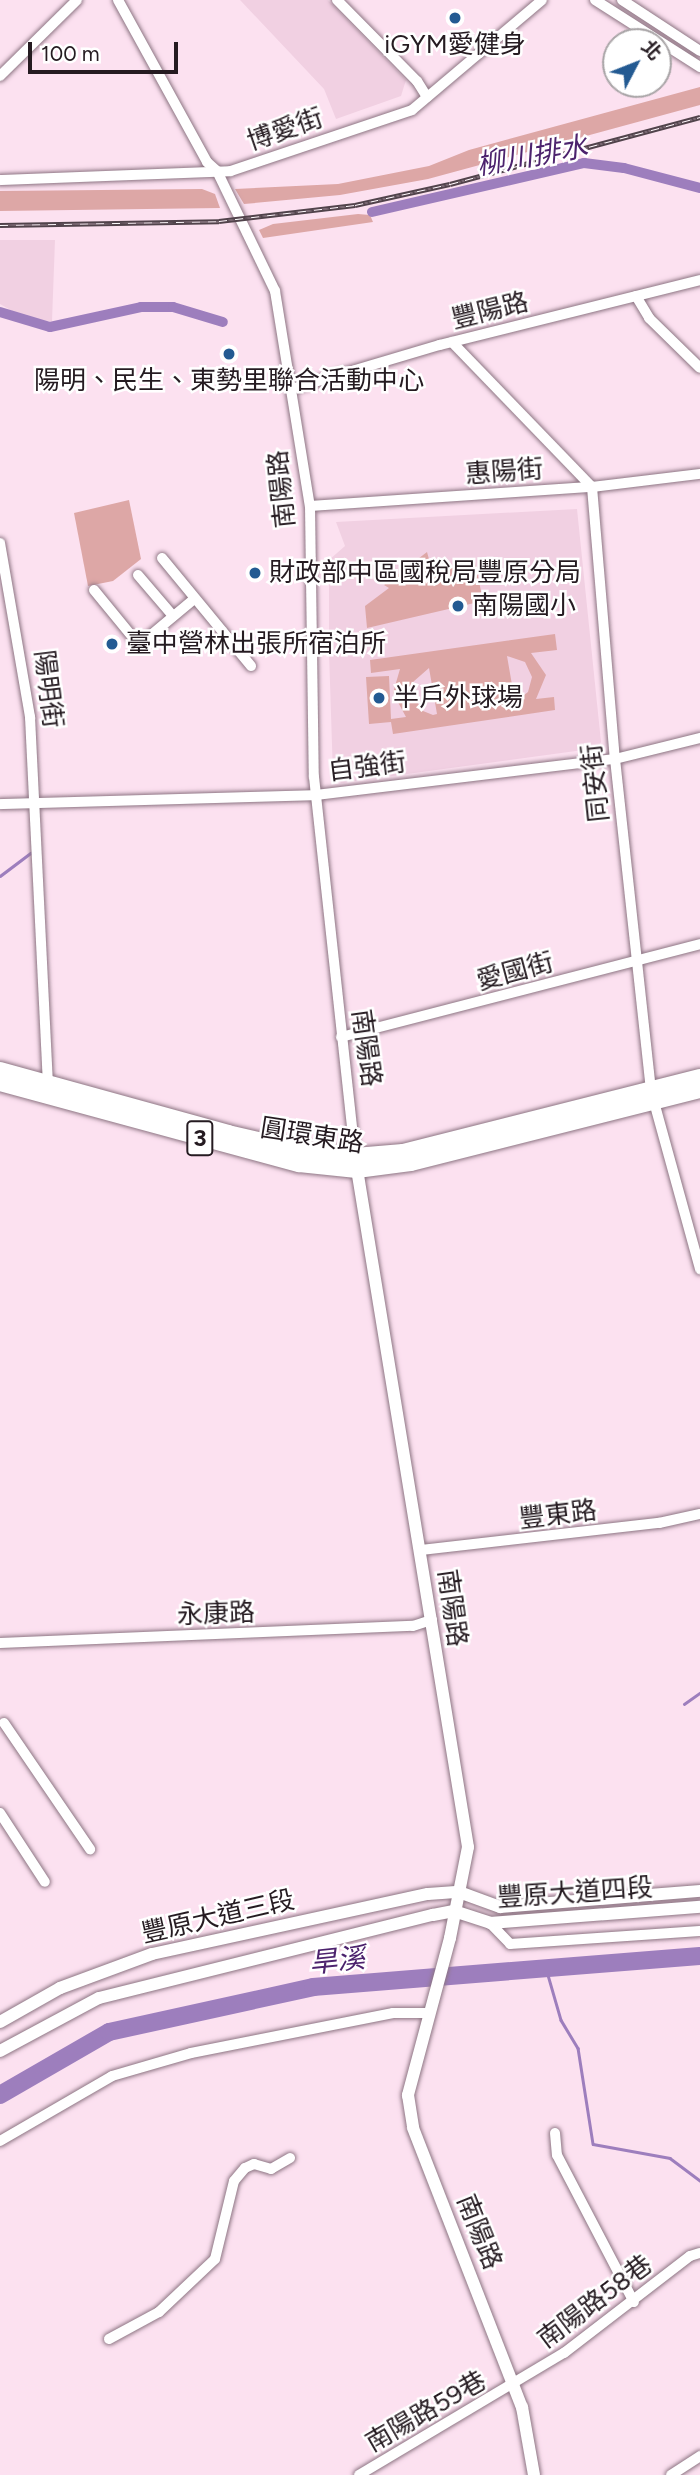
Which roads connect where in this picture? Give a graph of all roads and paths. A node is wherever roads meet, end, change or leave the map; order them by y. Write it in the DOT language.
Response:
graph roads {
  1 [pos="77,0"];
  2 [pos="118,0"];
  3 [pos="337,0"];
  4 [pos="542,0"];
  5 [pos="596,0"];
  6 [pos="622,0"];
  7 [pos="700,51"];
  8 [pos="700,67"];
  9 [pos="0,76"];
  10 [pos="427,97"];
  11 [pos="217,172"];
  12 [pos="0,180"];
  13 [pos="700,280"];
  14 [pos="636,296"];
  15 [pos="452,342"];
  16 [pos="700,369"];
  17 [pos="291,389"];
  18 [pos="700,474"];
  19 [pos="592,487"];
  20 [pos="310,506"];
  21 [pos="0,543"];
  22 [pos="162,558"];
  23 [pos="138,575"];
  24 [pos="94,590"];
  25 [pos="193,600"];
  26 [pos="173,616"];
  27 [pos="251,666"];
  28 [pos="700,738"];
  29 [pos="615,759"];
  30 [pos="316,795"];
  31 [pos="36,803"];
  32 [pos="0,804"];
  33 [pos="700,944"];
  34 [pos="634,961"];
  35 [pos="341,1037"];
  36 [pos="0,1070"];
  37 [pos="700,1077"];
  38 [pos="0,1083"];
  39 [pos="47,1089"];
  40 [pos="700,1090"];
  41 [pos="652,1097"];
  42 [pos="356,1163"];
  43 [pos="700,1269"];
  44 [pos="700,1514"];
  45 [pos="421,1550"];
  46 [pos="432,1620"];
  47 [pos="0,1643"];
  48 [pos="4,1723"];
  49 [pos="0,1813"];
  50 [pos="90,1849"];
  51 [pos="45,1882"];
  52 [pos="700,1891"];
  53 [pos="459,1892"];
  54 [pos="700,1907"];
  55 [pos="454,1911"];
  56 [pos="490,1923"];
  57 [pos="700,1931"];
  58 [pos="428,2009"];
  59 [pos="0,2022"];
  60 [pos="0,2051"];
  61 [pos="555,2133"];
  62 [pos="0,2141"];
  63 [pos="290,2158"];
  64 [pos="700,2253"];
  65 [pos="634,2302"];
  66 [pos="109,2339"];
  67 [pos="514,2385"];
  68 [pos="700,2456"];
  69 [pos="359,2475"];
  70 [pos="534,2475"];
  71 [pos="671,2475"];
  1 -- 9 [label="street"];
  2 -- 11 [label="street, 南陽路"];
  3 -- 10 [label="street"];
  4 -- 10 [label="street, 博愛街"];
  5 -- 8 [label="street"];
  6 -- 7 [label="street"];
  10 -- 11 [label="street, 博愛街"];
  11 -- 12 [label="street, 博愛街"];
  11 -- 17 [label="street, 南陽路"];
  13 -- 14 [label="street, 豐陽路"];
  14 -- 15 [label="street, 豐陽路"];
  14 -- 16 [label="street"];
  15 -- 17 [label="street, 豐陽路"];
  15 -- 19 [label="street"];
  17 -- 20 [label="street, 南陽路"];
  18 -- 19 [label="street, 惠陽街"];
  19 -- 20 [label="street, 惠陽街"];
  19 -- 29 [label="street, 同安街"];
  20 -- 30 [label="street, 南陽路"];
  21 -- 31 [label="street, 陽明街"];
  22 -- 25 [label="street"];
  23 -- 26 [label="street"];
  24 -- 26 [label="street"];
  25 -- 26 [label="street"];
  25 -- 27 [label="street"];
  28 -- 29 [label="street, 自強街"];
  29 -- 30 [label="street, 自強街"];
  29 -- 34 [label="street, 同安街"];
  30 -- 31 [label="street, 自強街"];
  30 -- 35 [label="street, 南陽路"];
  31 -- 32 [label="street, 自強街"];
  31 -- 39 [label="street, 陽明街"];
  33 -- 34 [label="street, 愛國街"];
  34 -- 35 [label="street, 愛國街"];
  34 -- 41 [label="street, 同安街"];
  35 -- 42 [label="street, 南陽路"];
  36 -- 39 [label="main road, 圓環東路 / 3"];
  37 -- 41 [label="main road, 圓環東路 / 3"];
  38 -- 39 [label="main road, 圓環東路 / 3"];
  39 -- 42 [label="main road, 圓環東路 / 3"];
  40 -- 41 [label="main road, 圓環東路 / 3"];
  41 -- 42 [label="main road, 圓環東路 / 3"];
  41 -- 43 [label="street, 同安街"];
  42 -- 45 [label="street, 南陽路"];
  44 -- 45 [label="street, 豐東路"];
  45 -- 46 [label="street, 南陽路"];
  46 -- 47 [label="street, 永康路"];
  46 -- 53 [label="street, 南陽路"];
  48 -- 50 [label="street"];
  49 -- 51 [label="street"];
  52 -- 53 [label="street, 豐原大道四段"];
  53 -- 55 [label="street, 南陽路"];
  53 -- 59 [label="street, 豐原大道三段"];
  54 -- 56 [label="street, 豐原大道四段"];
  55 -- 56 [label="street, 豐原大道四段"];
  55 -- 58 [label="street, 南陽路"];
  55 -- 60 [label="street, 豐原大道三段"];
  56 -- 57 [label="street"];
  58 -- 62 [label="street"];
  58 -- 67 [label="street, 南陽路"];
  61 -- 65 [label="street"];
  63 -- 66 [label="street"];
  64 -- 65 [label="street, 南陽路58巷"];
  65 -- 67 [label="street, 南陽路58巷"];
  67 -- 69 [label="street, 南陽路59巷"];
  67 -- 70 [label="street, 南陽路"];
  68 -- 71 [label="street"];
}
